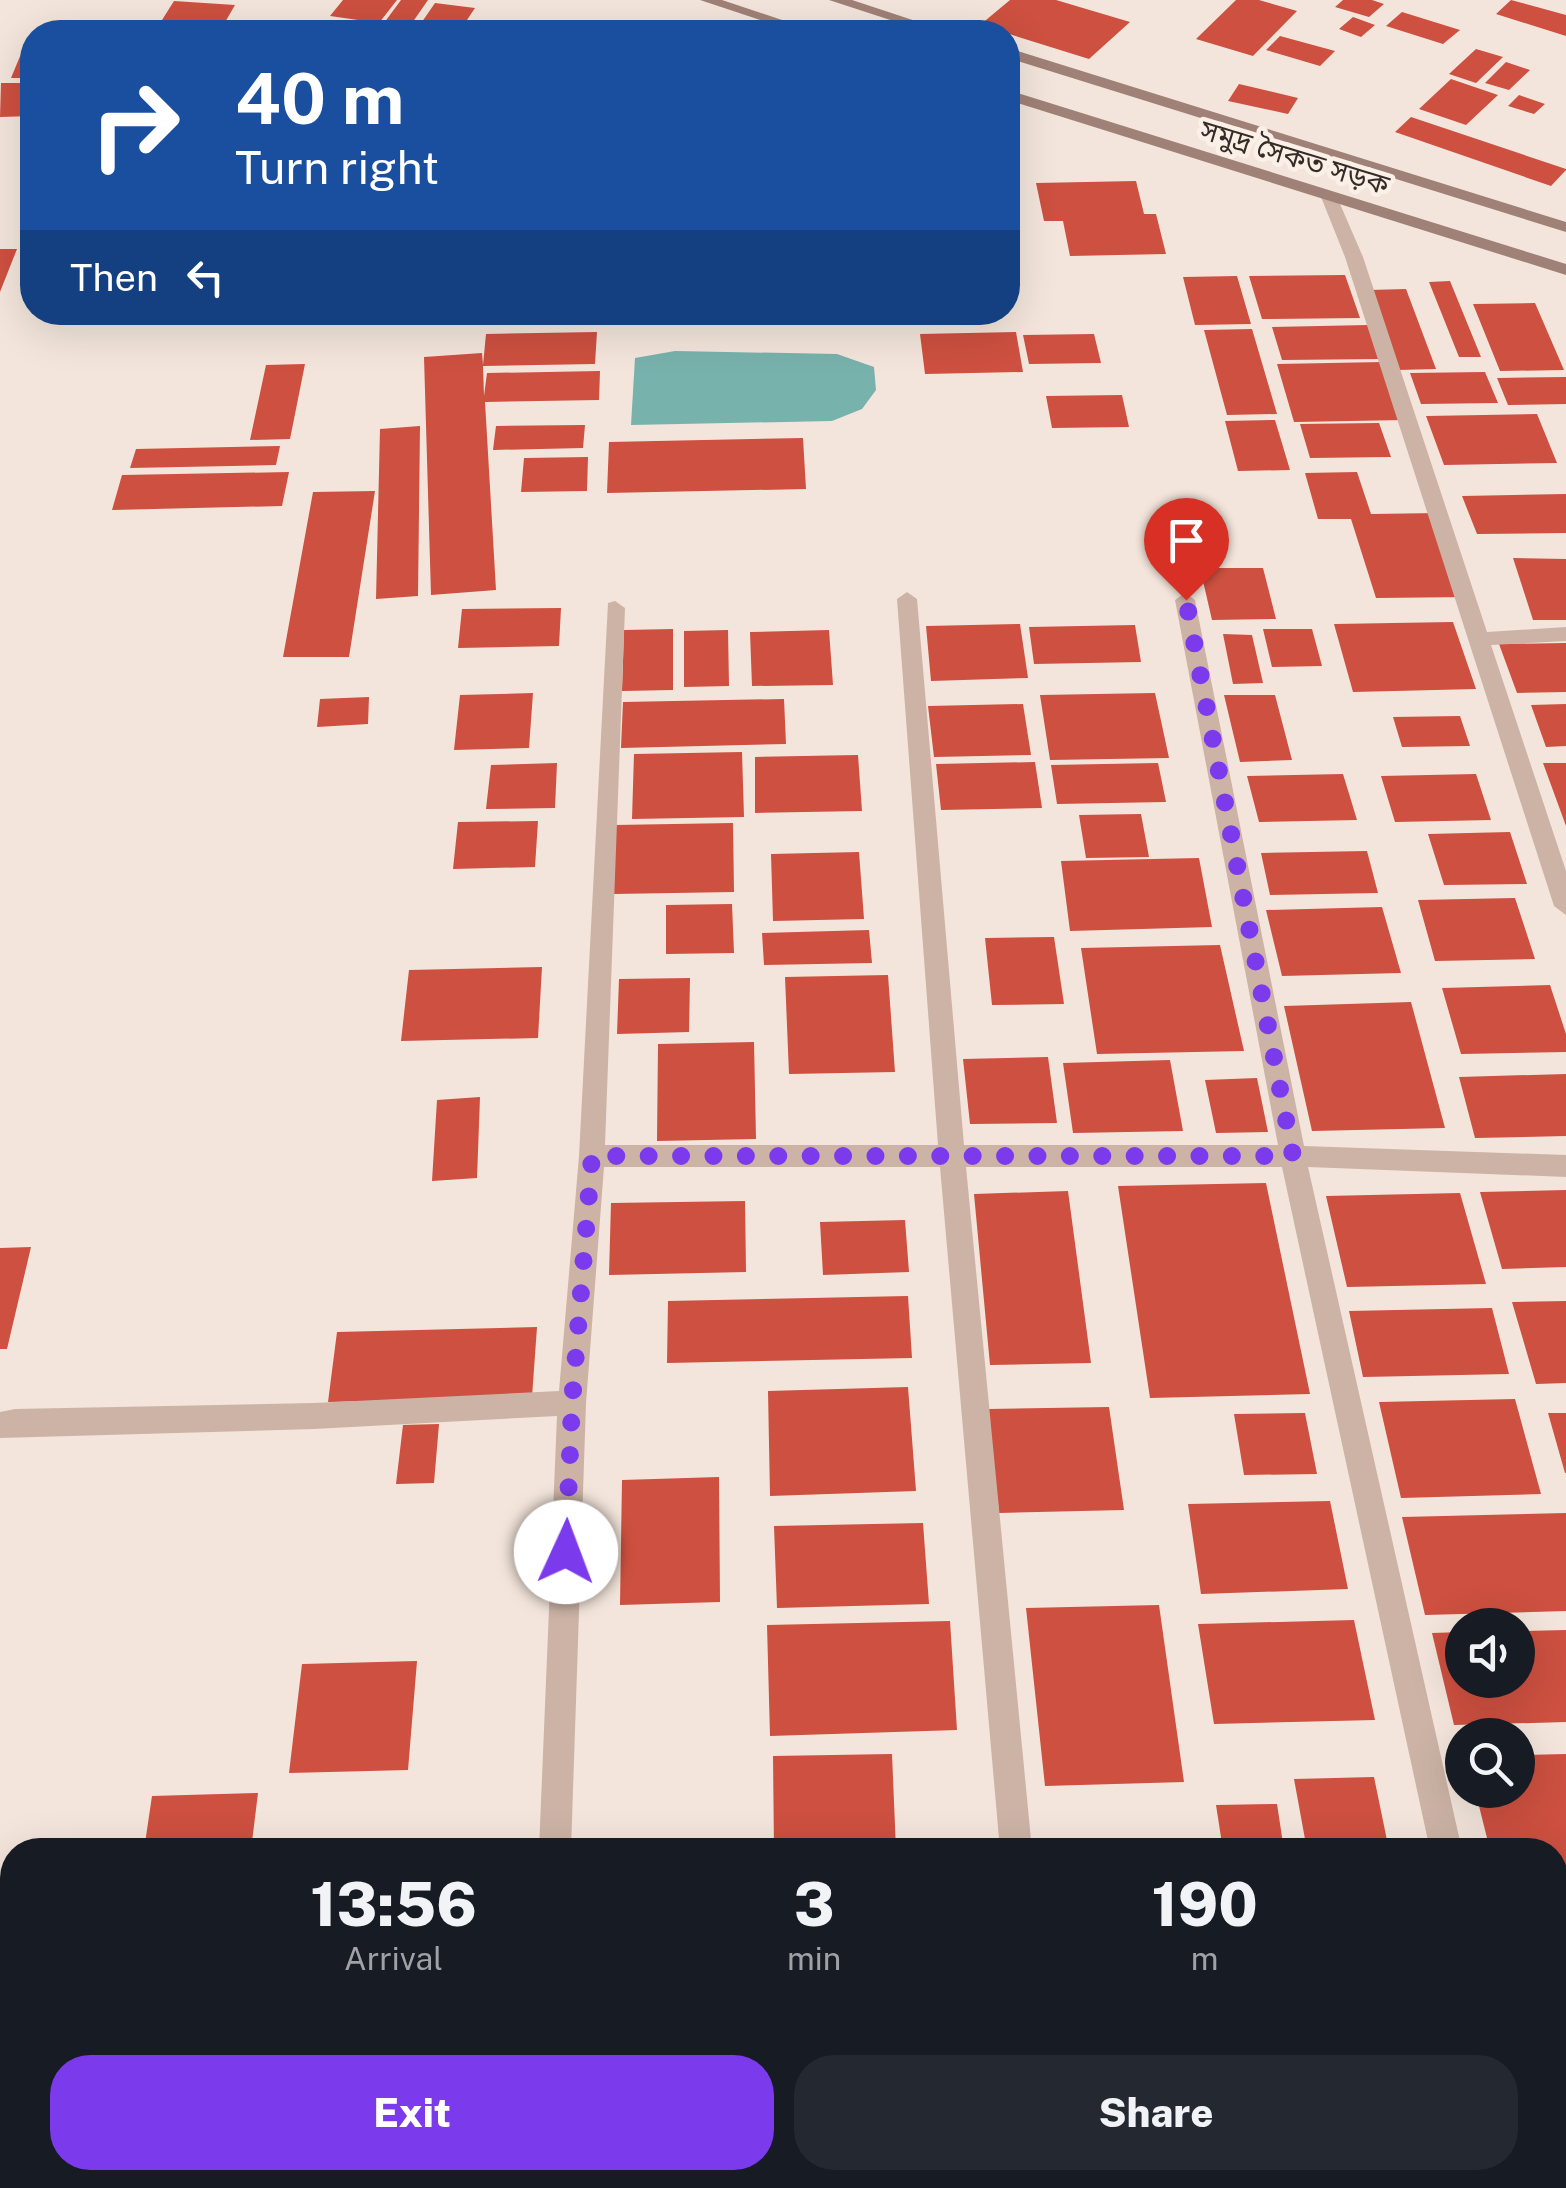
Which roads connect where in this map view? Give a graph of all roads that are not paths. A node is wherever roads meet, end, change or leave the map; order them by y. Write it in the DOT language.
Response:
graph roads {
  1 [pos="707,0"];
  2 [pos="836,0"];
  3 [pos="771,20"];
  4 [pos="902,20"];
  5 [pos="1020,57"];
  6 [pos="1020,99"];
  7 [pos="1328,197"];
  8 [pos="1566,227"];
  9 [pos="1566,270"];
  10 [pos="907,599"];
  11 [pos="1186,600"];
  12 [pos="616,608"];
  13 [pos="1566,634"];
  14 [pos="1479,639"];
  15 [pos="1566,906"];
  16 [pos="592,1156"];
  17 [pos="952,1156"];
  18 [pos="1293,1156"];
  19 [pos="1566,1166"];
  20 [pos="572,1403"];
  21 [pos="0,1425"];
  22 [pos="556,1838"];
  23 [pos="1015,1838"];
  24 [pos="1443,1838"];
  1 -- 3 [label="main road"];
  2 -- 4 [label="main road"];
  5 -- 8 [label="main road, সমুদ্র সৈকত সড়ক"];
  6 -- 7 [label="main road, সমুদ্র সৈকত সড়ক"];
  7 -- 9 [label="main road, সমুদ্র সৈকত সড়ক"];
  7 -- 14 [label="street"];
  10 -- 17 [label="street"];
  11 -- 18 [label="street"];
  12 -- 16 [label="street"];
  13 -- 14 [label="street"];
  14 -- 15 [label="street"];
  16 -- 17 [label="street"];
  16 -- 20 [label="street"];
  17 -- 18 [label="street"];
  17 -- 23 [label="street"];
  18 -- 19 [label="street"];
  18 -- 24 [label="street"];
  20 -- 21 [label="street"];
  20 -- 22 [label="street"];
}
